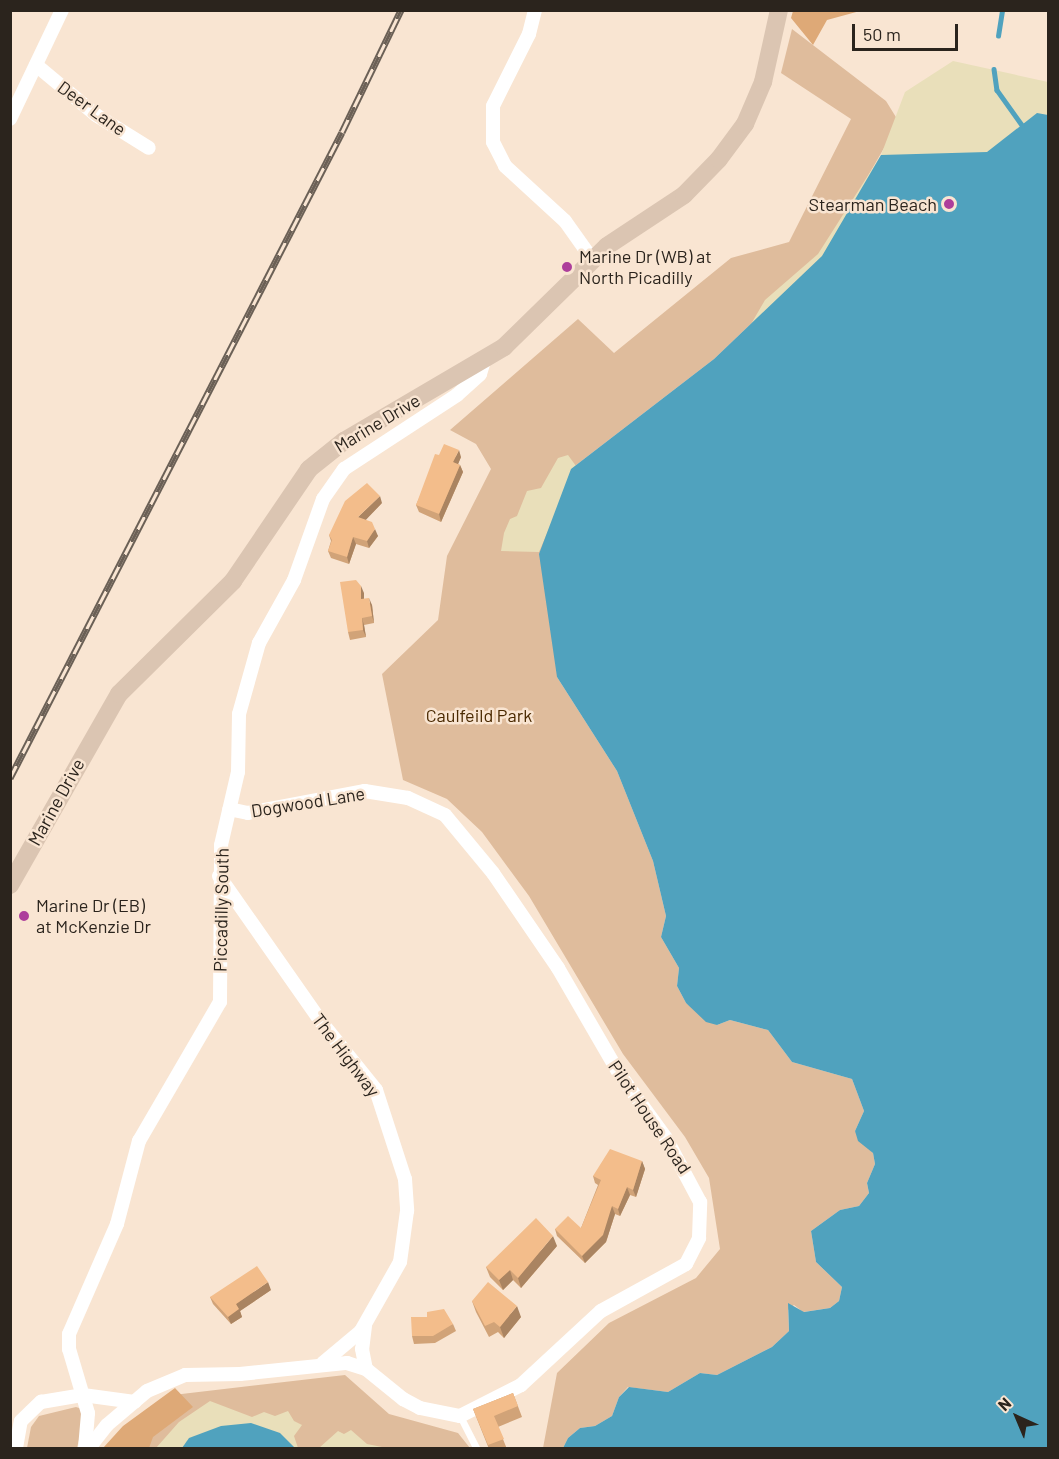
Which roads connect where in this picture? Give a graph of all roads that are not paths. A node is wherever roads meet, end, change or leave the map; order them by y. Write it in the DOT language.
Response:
graph roads {
  1 [pos="62,10"];
  2 [pos="535,10"];
  3 [pos="779,10"];
  4 [pos="36,65"];
  5 [pos="10,119"];
  6 [pos="149,148"];
  7 [pos="592,259"];
  8 [pos="484,361"];
  9 [pos="422,803"];
  10 [pos="229,809"];
  11 [pos="218,874"];
  12 [pos="10,885"];
  13 [pos="366,1323"];
  14 [pos="320,1365"];
  15 [pos="366,1369"];
  16 [pos="83,1395"];
  17 [pos="135,1402"];
  18 [pos="460,1416"];
  19 [pos="16,1449"];
  20 [pos="87,1449"];
  21 [pos="476,1449"];
  1 -- 4 [label="street"];
  2 -- 7 [label="street"];
  3 -- 7 [label="main road, Marine Drive"];
  4 -- 5 [label="street"];
  4 -- 6 [label="street, Deer Lane"];
  7 -- 8 [label="main road, Marine Drive"];
  8 -- 10 [label="street, Piccadilly South"];
  8 -- 12 [label="main road, Marine Drive"];
  9 -- 10 [label="street, Dogwood Lane"];
  9 -- 18 [label="street, Pilot House Road"];
  10 -- 11 [label="street, Piccadilly South"];
  11 -- 13 [label="street, The Highway"];
  11 -- 16 [label="street, Piccadilly South"];
  13 -- 14 [label="street, The Highway"];
  13 -- 15 [label="street, The Highway"];
  14 -- 15 [label="street"];
  14 -- 17 [label="street"];
  15 -- 18 [label="street"];
  16 -- 17 [label="street"];
  16 -- 19 [label="street"];
  16 -- 20 [label="street, Piccadilly South"];
  17 -- 20 [label="street"];
  18 -- 21 [label="lane"];
}
